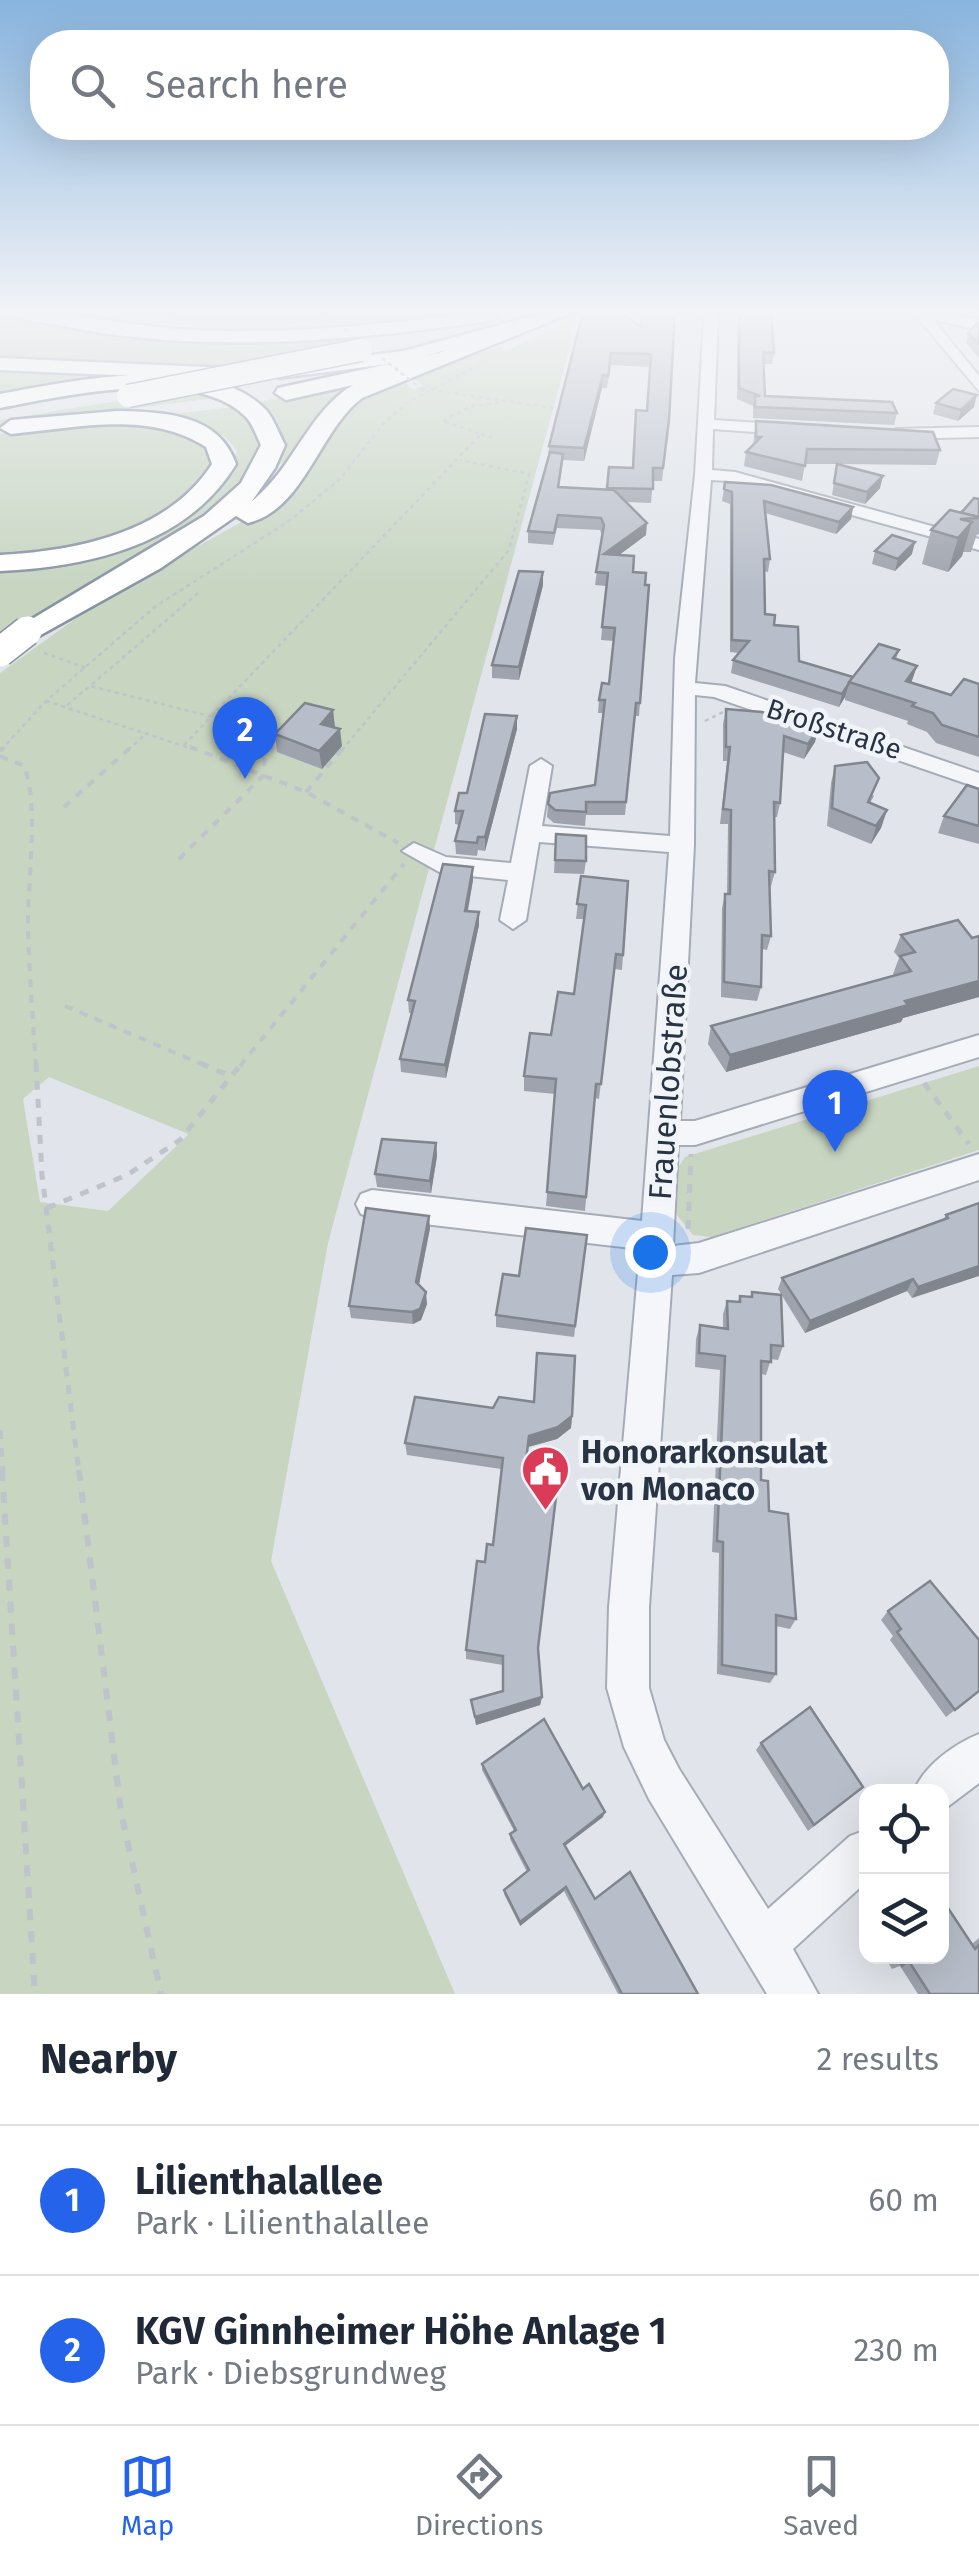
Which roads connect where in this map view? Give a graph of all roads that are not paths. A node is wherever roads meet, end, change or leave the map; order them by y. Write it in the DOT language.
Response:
graph roads {
  1 [pos="92,404"];
  2 [pos="209,404"];
  3 [pos="243,404"];
  4 [pos="342,404"];
  5 [pos="705,404"];
  6 [pos="4,424"];
  7 [pos="704,424"];
  8 [pos="816,431"];
  9 [pos="979,432"];
  10 [pos="872,434"];
  11 [pos="703,475"];
  12 [pos="979,545"];
  13 [pos="0,562"];
  14 [pos="126,573"];
  15 [pos="0,652"];
  16 [pos="686,688"];
  17 [pos="541,766"];
  18 [pos="979,780"];
  19 [pos="528,833"];
  20 [pos="682,845"];
  21 [pos="414,851"];
  22 [pos="522,873"];
  23 [pos="513,920"];
  24 [pos="979,1046"];
  25 [pos="678,1144"];
  26 [pos="977,1159"];
  27 [pos="372,1204"];
  28 [pos="667,1243"];
  29 [pos="979,1754"];
  30 [pos="945,1784"];
  31 [pos="859,1858"];
  32 [pos="764,1943"];
  33 [pos="794,1994"];
  1 -- 6 [label="highway, bridge"];
  2 -- 6 [label="highway"];
  3 -- 14 [label="highway"];
  4 -- 14 [label="highway"];
  5 -- 7 [label="street, Frauenlobstraße"];
  6 -- 13 [label="highway"];
  7 -- 8 [label="street"];
  7 -- 11 [label="street, Frauenlobstraße"];
  9 -- 10 [label="street"];
  11 -- 12 [label="street"];
  11 -- 16 [label="street, Frauenlobstraße"];
  14 -- 15 [label="highway, bridge"];
  16 -- 18 [label="street, Broßstraße"];
  16 -- 20 [label="street, Frauenlobstraße"];
  17 -- 19 [label="street"];
  19 -- 20 [label="street"];
  19 -- 22 [label="street"];
  20 -- 25 [label="street, Frauenlobstraße"];
  21 -- 22 [label="street"];
  22 -- 23 [label="street"];
  24 -- 25 [label="street"];
  25 -- 28 [label="street, Frauenlobstraße"];
  26 -- 28 [label="street"];
  27 -- 28 [label="street"];
  28 -- 32 [label="street, Frauenlobstraße"];
  29 -- 30 [label="street"];
  31 -- 32 [label="street"];
  32 -- 33 [label="street, Frauenlobstraße"];
}
